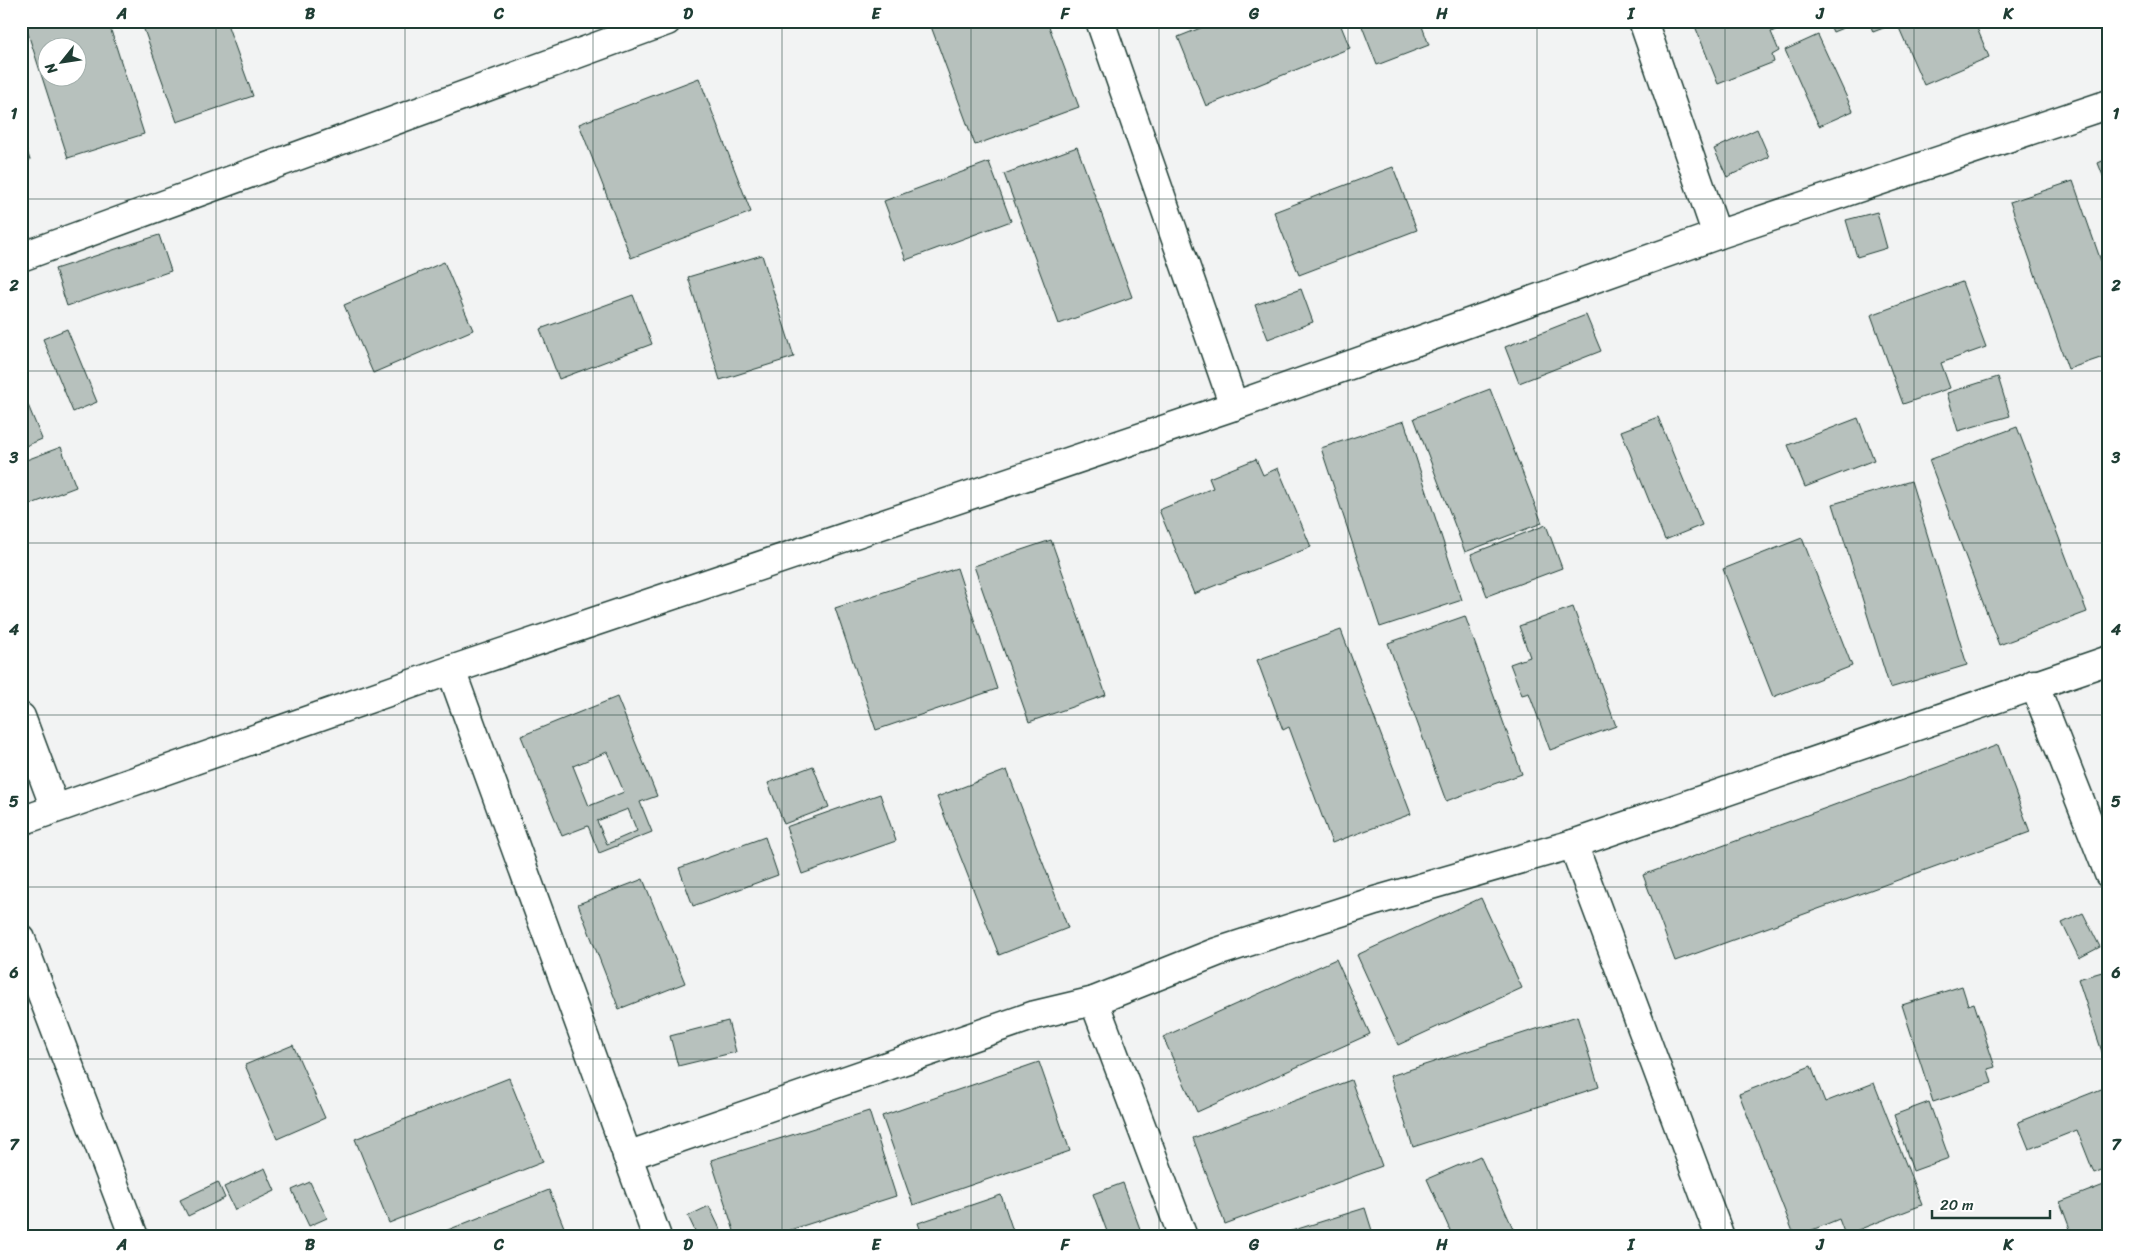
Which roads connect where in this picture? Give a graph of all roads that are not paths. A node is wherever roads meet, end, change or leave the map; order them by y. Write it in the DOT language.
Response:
graph roads {
  1 [pos="667,21"];
  2 [pos="1100,21"];
  3 [pos="1643,21"];
  4 [pos="2109,104"];
  5 [pos="1717,236"];
  6 [pos="21,256"];
  7 [pos="1234,406"];
  8 [pos="2109,660"];
  9 [pos="451,670"];
  10 [pos="2034,684"];
  11 [pos="21,717"];
  12 [pos="55,808"];
  13 [pos="21,821"];
  14 [pos="1573,844"];
  15 [pos="2109,874"];
  16 [pos="21,939"];
  17 [pos="1094,1000"];
  18 [pos="627,1156"];
  19 [pos="134,1237"];
  20 [pos="657,1237"];
  21 [pos="1183,1237"];
  22 [pos="1720,1237"];
  1 -- 6 [label="street"];
  2 -- 7 [label="street"];
  3 -- 5 [label="street"];
  4 -- 5 [label="street"];
  5 -- 7 [label="street"];
  7 -- 9 [label="street"];
  8 -- 10 [label="street"];
  9 -- 12 [label="street"];
  9 -- 18 [label="street"];
  10 -- 14 [label="street"];
  10 -- 15 [label="street"];
  11 -- 12 [label="street"];
  12 -- 13 [label="street"];
  14 -- 17 [label="street"];
  14 -- 22 [label="street"];
  16 -- 19 [label="street"];
  17 -- 18 [label="street"];
  17 -- 21 [label="street"];
  18 -- 20 [label="street"];
}
